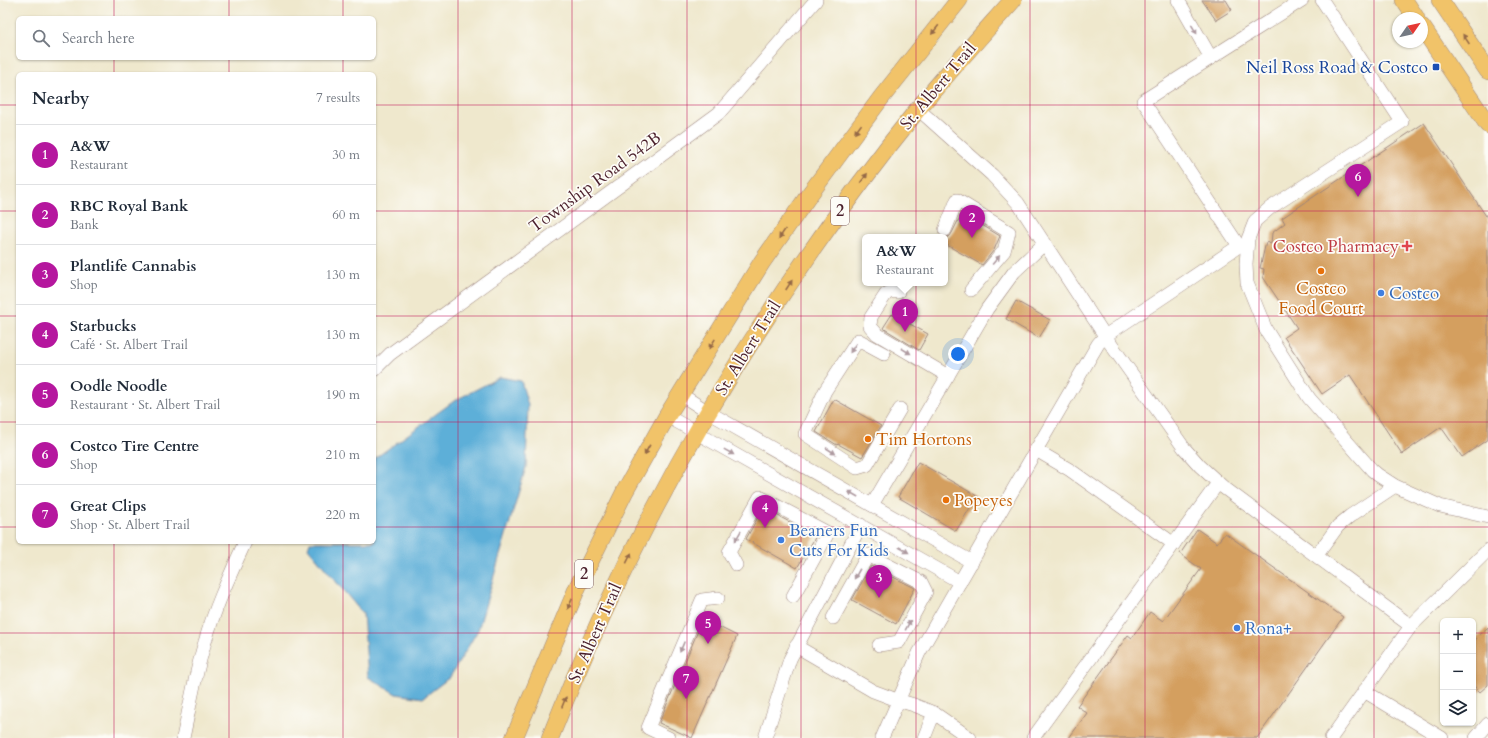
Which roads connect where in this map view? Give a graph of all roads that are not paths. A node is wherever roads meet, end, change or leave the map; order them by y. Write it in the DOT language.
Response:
graph roads {
  1 [pos="816,0"];
  2 [pos="959,0"];
  3 [pos="1013,0"];
  4 [pos="1178,0"];
  5 [pos="1302,0"];
  6 [pos="1322,0"];
  7 [pos="1404,0"];
  8 [pos="1440,0"];
  9 [pos="1412,12"];
  10 [pos="1428,36"];
  11 [pos="1211,58"];
  12 [pos="1446,62"];
  13 [pos="1486,68"];
  14 [pos="918,108"];
  15 [pos="1488,110"];
  16 [pos="1488,125"];
  17 [pos="942,234"];
  18 [pos="1045,243"];
  19 [pos="1243,245"];
  20 [pos="971,290"];
  21 [pos="898,292"];
  22 [pos="1105,336"];
  23 [pos="884,354"];
  24 [pos="376,368"];
  25 [pos="948,376"];
  26 [pos="680,394"];
  27 [pos="900,409"];
  28 [pos="708,412"];
  29 [pos="667,416"];
  30 [pos="695,433"];
  31 [pos="1036,450"];
  32 [pos="1218,483"];
  33 [pos="1395,486"];
  34 [pos="872,505"];
  35 [pos="1488,517"];
  36 [pos="861,525"];
  37 [pos="244,544"];
  38 [pos="1174,544"];
  39 [pos="1488,550"];
  40 [pos="1317,555"];
  41 [pos="972,562"];
  42 [pos="736,565"];
  43 [pos="960,582"];
  44 [pos="793,596"];
  45 [pos="718,598"];
  46 [pos="833,618"];
  47 [pos="1411,626"];
  48 [pos="879,644"];
  49 [pos="796,646"];
  50 [pos="1364,691"];
  51 [pos="897,700"];
  52 [pos="934,713"];
  53 [pos="1488,724"];
  54 [pos="183,738"];
  55 [pos="514,738"];
  56 [pos="550,738"];
  57 [pos="669,738"];
  58 [pos="765,738"];
  59 [pos="882,738"];
  60 [pos="924,738"];
  61 [pos="970,738"];
  62 [pos="1033,738"];
  63 [pos="1331,738"];
  64 [pos="1442,738"];
  65 [pos="1476,738"];
  1 -- 24 [label="street, Township Road 542B"];
  2 -- 26 [label="main road, St. Albert Trail / 2, one-way"];
  3 -- 14 [label="main road, St. Albert Trail / 2"];
  4 -- 11 [label="street, one-way"];
  5 -- 11 [label="street"];
  6 -- 19 [label="street"];
  7 -- 9 [label="main road"];
  13 -- 8 [label="main road, one-way"];
  10 -- 12 [label="main road"];
  11 -- 19 [label="street"];
  12 -- 15 [label="street"];
  12 -- 16 [label="main road"];
  14 -- 18 [label="street"];
  28 -- 14 [label="main road, St. Albert Trail / 2, one-way"];
  20 -- 17 [label="street, one-way"];
  18 -- 22 [label="street"];
  18 -- 25 [label="street"];
  19 -- 22 [label="street"];
  19 -- 33 [label="street"];
  21 -- 25 [label="street, one-way"];
  22 -- 31 [label="street"];
  22 -- 32 [label="street"];
  23 -- 27 [label="street, one-way"];
  25 -- 34 [label="street"];
  26 -- 28 [label="street"];
  26 -- 29 [label="main road, St. Albert Trail / 2"];
  28 -- 30 [label="main road, St. Albert Trail / 2"];
  34 -- 28 [label="street, one-way"];
  29 -- 30 [label="street"];
  29 -- 55 [label="main road, St. Albert Trail / 2, one-way"];
  30 -- 36 [label="street, one-way"];
  56 -- 30 [label="main road, St. Albert Trail / 2, one-way"];
  31 -- 38 [label="street"];
  31 -- 41 [label="street"];
  32 -- 38 [label="street"];
  32 -- 40 [label="street"];
  33 -- 35 [label="street"];
  33 -- 40 [label="street"];
  34 -- 41 [label="street"];
  36 -- 43 [label="street, one-way"];
  36 -- 49 [label="street"];
  37 -- 54 [label="street"];
  38 -- 62 [label="street"];
  39 -- 47 [label="street"];
  40 -- 47 [label="street"];
  41 -- 43 [label="street"];
  44 -- 42 [label="street, one-way"];
  43 -- 51 [label="street"];
  45 -- 57 [label="street, one-way"];
  48 -- 46 [label="street, one-way"];
  47 -- 50 [label="street"];
  49 -- 51 [label="street"];
  49 -- 58 [label="street"];
  50 -- 63 [label="street"];
  50 -- 64 [label="street"];
  51 -- 52 [label="street"];
  51 -- 59 [label="street"];
  52 -- 60 [label="street"];
  52 -- 61 [label="street"];
  53 -- 65 [label="street"];
}
